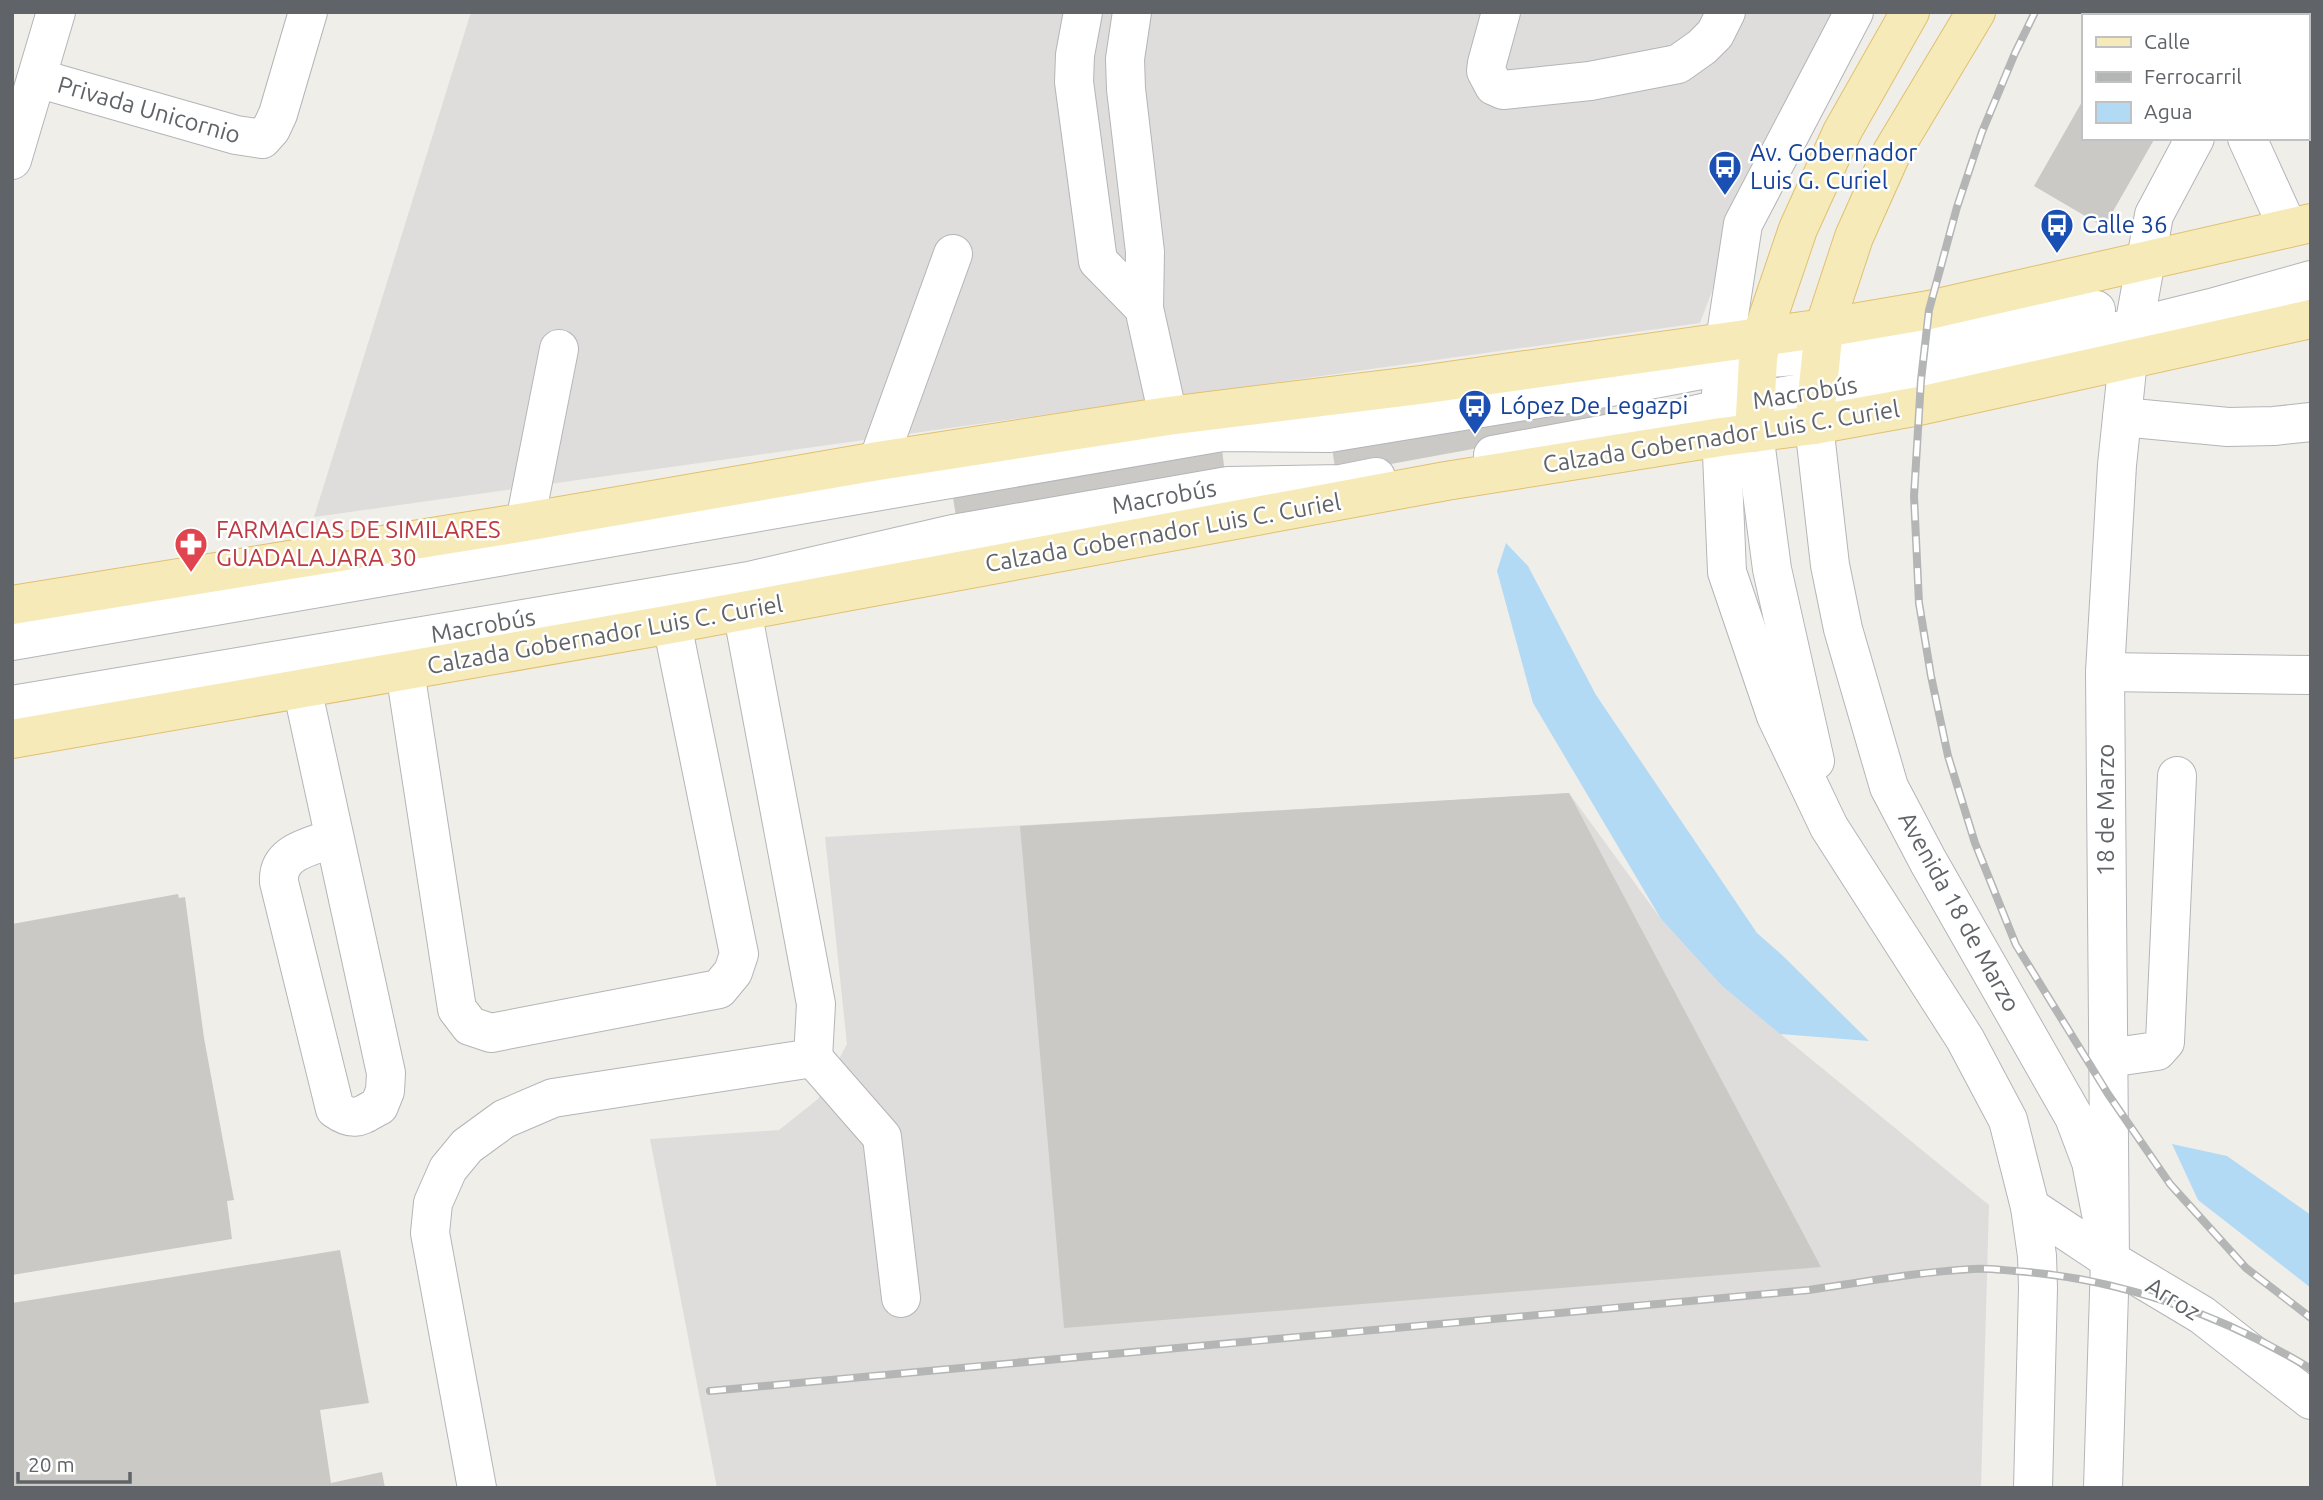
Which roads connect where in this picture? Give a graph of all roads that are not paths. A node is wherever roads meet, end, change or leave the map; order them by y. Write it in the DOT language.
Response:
graph roads {
  1 [pos="56,12"];
  2 [pos="308,12"];
  3 [pos="1083,12"];
  4 [pos="1132,12"];
  5 [pos="1501,12"];
  6 [pos="1726,12"];
  7 [pos="1854,12"];
  8 [pos="1910,12"];
  9 [pos="1976,12"];
  10 [pos="37,78"];
  11 [pos="2195,140"];
  12 [pos="2248,140"];
  13 [pos="12,160"];
  14 [pos="2303,236"];
  15 [pos="953,254"];
  16 [pos="2146,261"];
  17 [pos="2311,280"];
  18 [pos="1144,308"];
  19 [pos="2311,319"];
  20 [pos="2134,329"];
  21 [pos="1823,340"];
  22 [pos="559,349"];
  23 [pos="1742,350"];
  24 [pos="1816,408"];
  25 [pos="1168,416"];
  26 [pos="2122,417"];
  27 [pos="1738,420"];
  28 [pos="2311,422"];
  29 [pos="878,461"];
  30 [pos="524,522"];
  31 [pos="12,605"];
  32 [pos="742,610"];
  33 [pos="672,624"];
  34 [pos="12,641"];
  35 [pos="405,671"];
  36 [pos="2105,672"];
  37 [pos="2311,676"];
  38 [pos="302,688"];
  39 [pos="12,705"];
  40 [pos="12,739"];
  41 [pos="2177,776"];
  42 [pos="334,838"];
  43 [pos="813,1058"];
  44 [pos="2108,1058"];
  45 [pos="2029,1207"];
  46 [pos="2110,1260"];
  47 [pos="901,1298"];
  48 [pos="2311,1400"];
  49 [pos="477,1488"];
  50 [pos="2033,1488"];
  51 [pos="2103,1488"];
  1 -- 10 [label="street"];
  2 -- 10 [label="street, Privada Unicornio"];
  3 -- 18 [label="street"];
  4 -- 18 [label="street"];
  5 -- 6 [label="street"];
  7 -- 23 [label="street"];
  8 -- 23 [label="main road"];
  9 -- 21 [label="main road, Avenida 18 de Marzo"];
  10 -- 13 [label="street"];
  11 -- 16 [label="street, 18 de Marzo"];
  12 -- 14 [label="street"];
  14 -- 16 [label="main road"];
  14 -- 20 [label="street, Macrobús"];
  15 -- 29 [label="street"];
  16 -- 20 [label="street, 18 de Marzo"];
  16 -- 21 [label="main road"];
  17 -- 20 [label="street, Macrobús"];
  18 -- 25 [label="street"];
  19 -- 20 [label="main road, Calzada Gobernador Luis C. Curiel"];
  20 -- 21 [label="street, Macrobús"];
  20 -- 24 [label="main road, Calzada Gobernador Luis C. Curiel"];
  20 -- 26 [label="street, 18 de Marzo"];
  21 -- 23 [label="main road"];
  21 -- 24 [label="main road, Avenida 18 de Marzo"];
  22 -- 30 [label="street"];
  23 -- 25 [label="main road"];
  23 -- 27 [label="main road"];
  23 -- 34 [label="street, Macrobús"];
  24 -- 27 [label="main road, Calzada Gobernador Luis C. Curiel"];
  24 -- 46 [label="street, Avenida 18 de Marzo"];
  25 -- 29 [label="main road"];
  26 -- 28 [label="street"];
  26 -- 36 [label="street, 18 de Marzo"];
  27 -- 32 [label="main road, Calzada Gobernador Luis C. Curiel"];
  27 -- 39 [label="street, Macrobús"];
  27 -- 45 [label="street"];
  29 -- 30 [label="main road"];
  30 -- 31 [label="main road"];
  32 -- 33 [label="main road, Calzada Gobernador Luis C. Curiel"];
  32 -- 43 [label="street"];
  33 -- 35 [label="main road, Calzada Gobernador Luis C. Curiel"];
  33 -- 35 [label="street"];
  35 -- 38 [label="main road, Calzada Gobernador Luis C. Curiel"];
  36 -- 37 [label="street"];
  36 -- 44 [label="street, 18 de Marzo"];
  38 -- 40 [label="main road, Calzada Gobernador Luis C. Curiel"];
  38 -- 42 [label="street"];
  41 -- 44 [label="street"];
  42 -- 42 [label="street"];
  43 -- 47 [label="street"];
  43 -- 49 [label="street"];
  44 -- 46 [label="street, 18 de Marzo"];
  45 -- 46 [label="street, Arroz"];
  45 -- 50 [label="street"];
  46 -- 48 [label="street, Arroz"];
  46 -- 51 [label="street, Avenida 18 de Marzo"];
}
